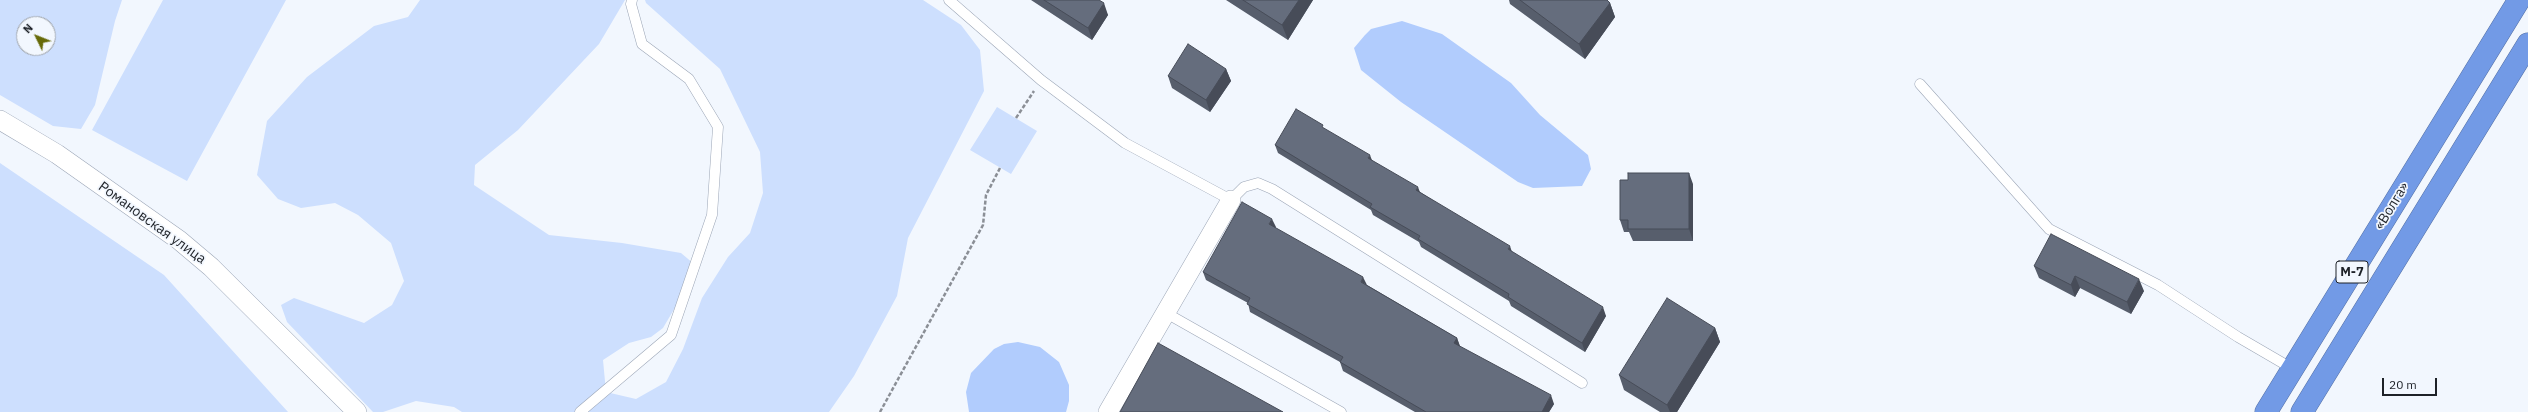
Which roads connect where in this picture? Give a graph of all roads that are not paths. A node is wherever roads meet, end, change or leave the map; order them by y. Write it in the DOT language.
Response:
graph roads {
  1 [pos="632,0"];
  2 [pos="949,0"];
  3 [pos="2519,0"];
  4 [pos="2528,44"];
  5 [pos="1920,84"];
  6 [pos="0,120"];
  7 [pos="1231,200"];
  8 [pos="1166,313"];
  9 [pos="2293,368"];
  10 [pos="1582,383"];
  11 [pos="357,412"];
  12 [pos="580,412"];
  13 [pos="1108,412"];
  14 [pos="1341,412"];
  15 [pos="2266,412"];
  16 [pos="2302,412"];
  1 -- 12 [label="lane"];
  2 -- 7 [label="lane"];
  3 -- 9 [label="highway, «Волга» / М-7"];
  4 -- 16 [label="highway, М-7"];
  5 -- 9 [label="lane"];
  6 -- 11 [label="street, Романовская улица"];
  7 -- 8 [label="street"];
  7 -- 10 [label="lane"];
  8 -- 13 [label="street"];
  8 -- 14 [label="lane"];
  9 -- 15 [label="highway, «Волга» / М-7"];
}
